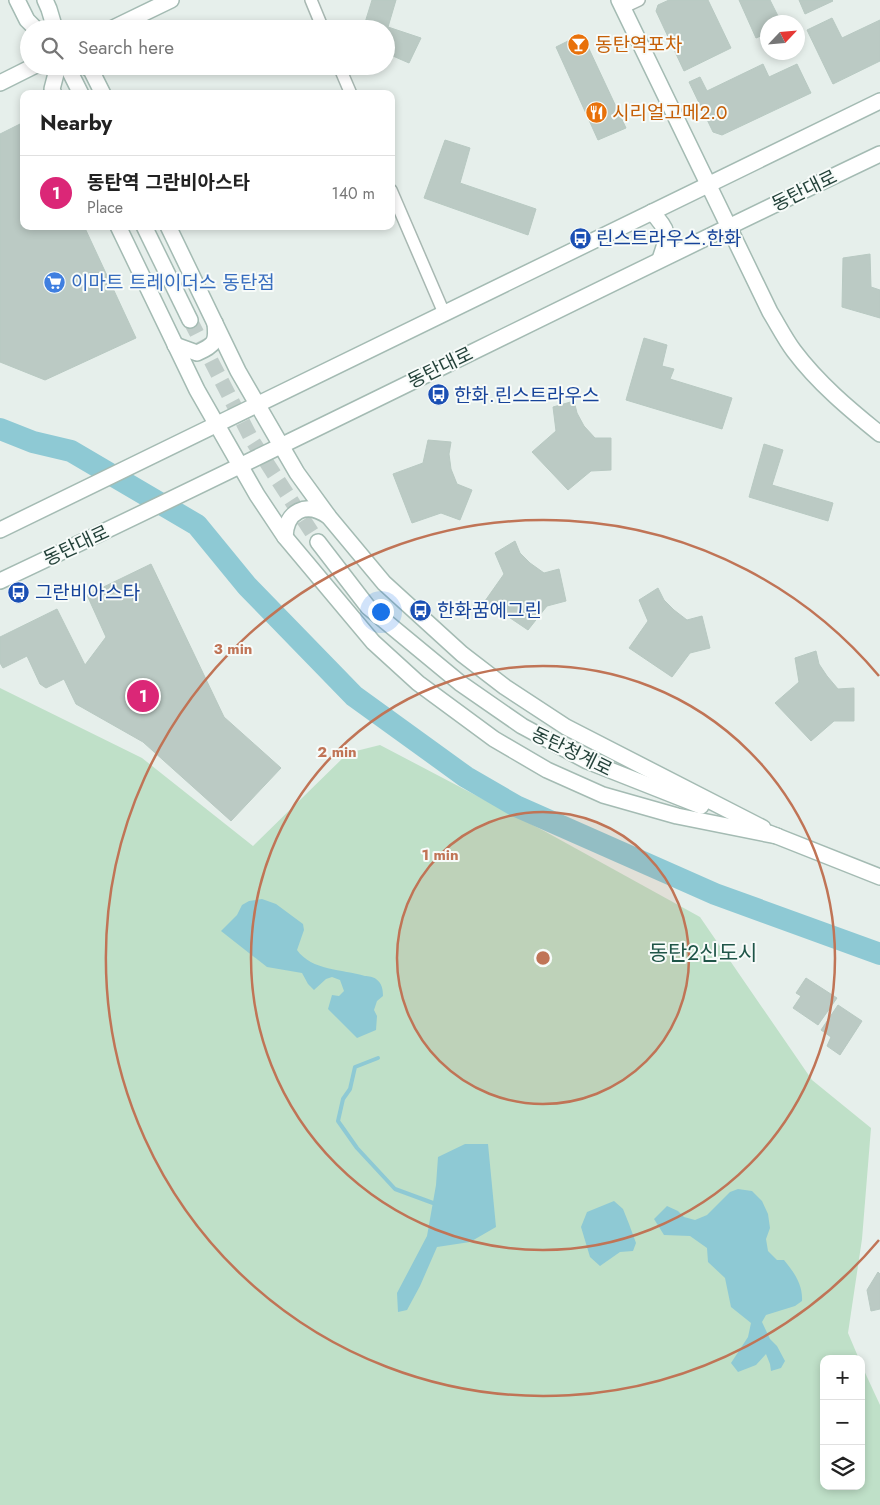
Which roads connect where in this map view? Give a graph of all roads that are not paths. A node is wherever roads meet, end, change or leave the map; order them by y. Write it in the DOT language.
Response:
graph roads {
  1 [pos="17,0"];
  2 [pos="45,0"];
  3 [pos="171,0"];
  4 [pos="311,0"];
  5 [pos="639,0"];
  6 [pos="620,4"];
  7 [pos="27,20"];
  8 [pos="52,20"];
  9 [pos="130,20"];
  10 [pos="319,20"];
  11 [pos="20,73"];
  12 [pos="56,75"];
  13 [pos="72,75"];
  14 [pos="94,75"];
  15 [pos="343,75"];
  16 [pos="0,83"];
  17 [pos="52,90"];
  18 [pos="79,90"];
  19 [pos="101,90"];
  20 [pos="349,90"];
  21 [pos="880,101"];
  22 [pos="880,154"];
  23 [pos="708,185"];
  24 [pos="395,199"];
  25 [pos="652,212"];
  26 [pos="728,226"];
  27 [pos="120,230"];
  28 [pos="146,230"];
  29 [pos="170,230"];
  30 [pos="660,259"];
  31 [pos="444,314"];
  32 [pos="190,320"];
  33 [pos="215,321"];
  34 [pos="175,345"];
  35 [pos="257,404"];
  36 [pos="216,424"];
  37 [pos="880,434"];
  38 [pos="281,445"];
  39 [pos="240,465"];
  40 [pos="329,517"];
  41 [pos="0,530"];
  42 [pos="285,537"];
  43 [pos="318,542"];
  44 [pos="0,581"];
  45 [pos="777,836"];
  46 [pos="880,877"];
  1 -- 7 [label="street"];
  2 -- 8 [label="street"];
  3 -- 9 [label="street"];
  4 -- 10 [label="street"];
  5 -- 6 [label="street"];
  6 -- 23 [label="street"];
  11 -- 16 [label="street"];
  12 -- 17 [label="street"];
  13 -- 18 [label="street"];
  14 -- 19 [label="street"];
  15 -- 20 [label="street"];
  21 -- 23 [label="street"];
  22 -- 26 [label="street, 동탄대로"];
  23 -- 25 [label="street"];
  23 -- 26 [label="street"];
  24 -- 31 [label="street"];
  25 -- 30 [label="street"];
  25 -- 31 [label="street"];
  26 -- 30 [label="street, 동탄대로"];
  26 -- 37 [label="street"];
  27 -- 34 [label="street"];
  28 -- 32 [label="street"];
  29 -- 33 [label="street"];
  30 -- 38 [label="street, 동탄대로"];
  31 -- 35 [label="street"];
  33 -- 34 [label="street"];
  33 -- 35 [label="street"];
  34 -- 36 [label="street"];
  35 -- 36 [label="street"];
  35 -- 38 [label="street"];
  36 -- 39 [label="street"];
  36 -- 41 [label="street"];
  38 -- 39 [label="street, 동탄대로"];
  38 -- 40 [label="street"];
  39 -- 42 [label="street"];
  39 -- 44 [label="street, 동탄대로"];
  40 -- 42 [label="street"];
  40 -- 45 [label="street"];
  42 -- 45 [label="street"];
  43 -- 45 [label="street, 동탄청계로"];
  45 -- 46 [label="street, 동탄청계로"];
}
